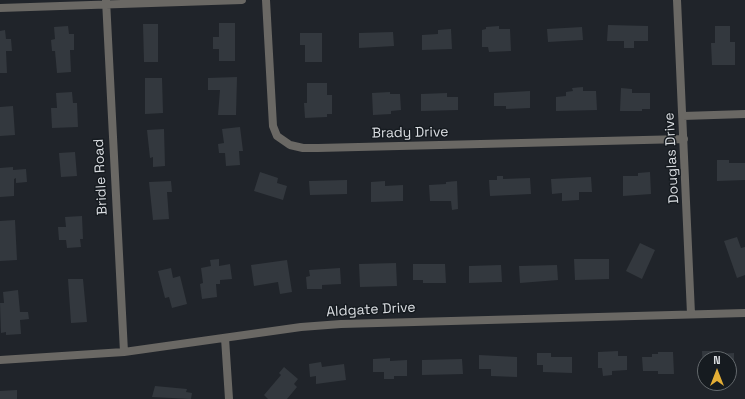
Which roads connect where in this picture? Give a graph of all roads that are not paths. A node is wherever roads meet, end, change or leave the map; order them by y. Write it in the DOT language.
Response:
graph roads {
  1 [pos="242,0"];
  2 [pos="266,0"];
  3 [pos="677,0"];
  4 [pos="106,2"];
  5 [pos="0,8"];
  6 [pos="745,114"];
  7 [pos="683,116"];
  8 [pos="684,139"];
  9 [pos="745,313"];
  10 [pos="691,314"];
  11 [pos="225,338"];
  12 [pos="124,352"];
  13 [pos="0,360"];
  14 [pos="229,399"];
  1 -- 4 [label="street"];
  2 -- 8 [label="street, Brady Drive"];
  3 -- 7 [label="street, Douglas Drive"];
  4 -- 5 [label="street"];
  4 -- 12 [label="street, Bridle Road"];
  6 -- 7 [label="street"];
  7 -- 8 [label="street, Douglas Drive"];
  8 -- 10 [label="street, Douglas Drive"];
  9 -- 10 [label="street, Aldgate Drive"];
  10 -- 11 [label="street, Aldgate Drive"];
  11 -- 12 [label="street, Aldgate Drive"];
  11 -- 14 [label="street"];
  12 -- 13 [label="street, Aldgate Drive"];
}
